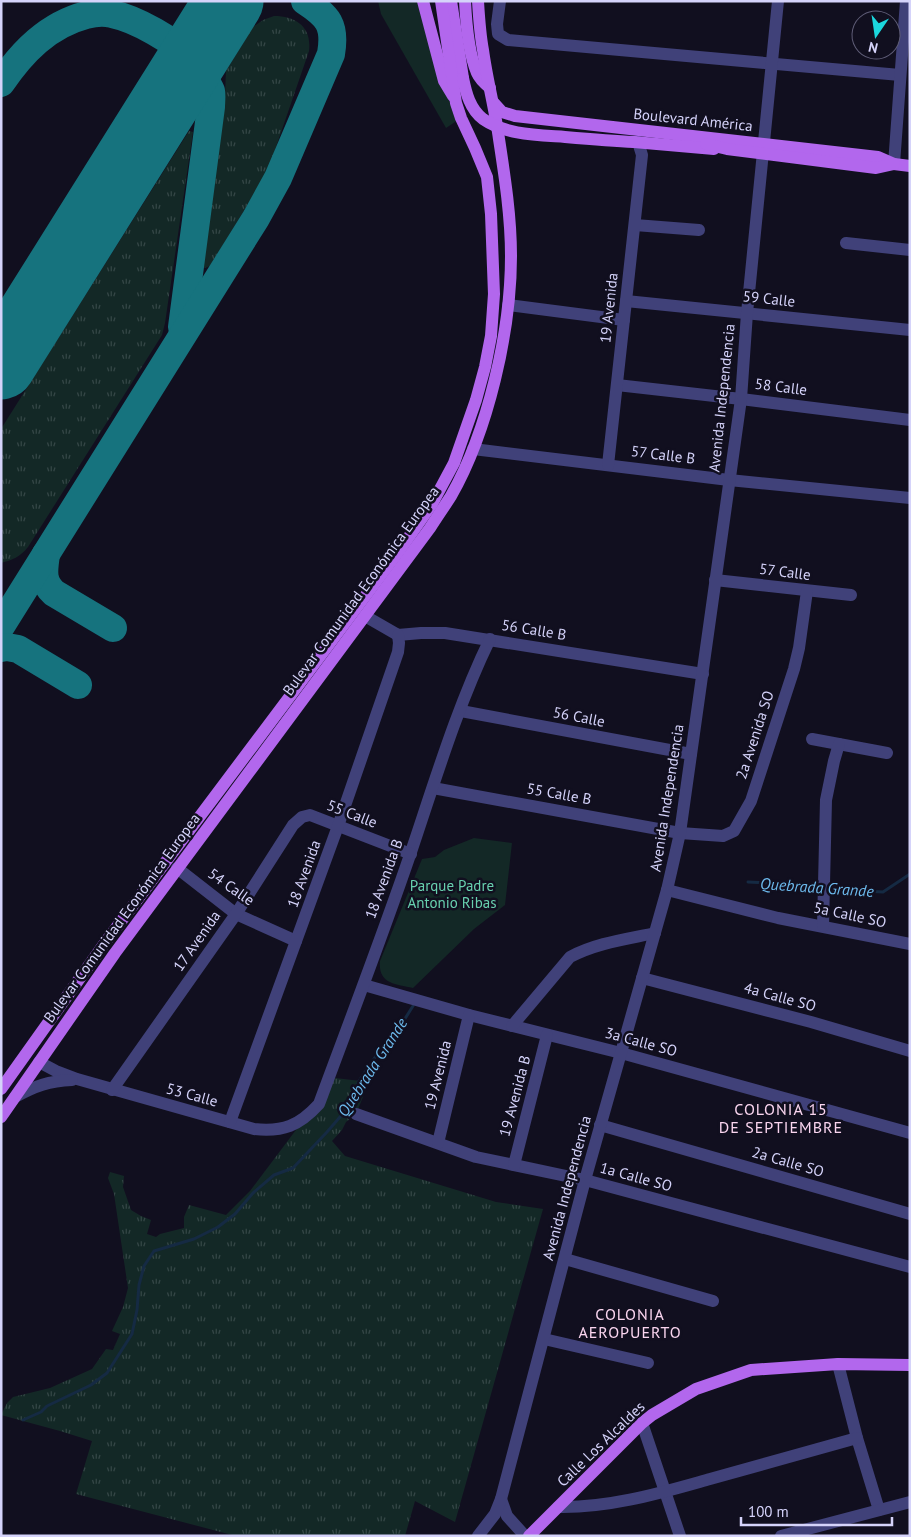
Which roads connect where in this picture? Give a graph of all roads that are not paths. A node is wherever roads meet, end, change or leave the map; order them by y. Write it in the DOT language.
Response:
graph roads {
  1 [pos="422,1"];
  2 [pos="441,1"];
  3 [pos="451,1"];
  4 [pos="465,1"];
  5 [pos="478,1"];
  6 [pos="500,1"];
  7 [pos="778,1"];
  8 [pos="906,1"];
  9 [pos="772,65"];
  10 [pos="900,75"];
  11 [pos="490,88"];
  12 [pos="456,102"];
  13 [pos="493,102"];
  14 [pos="499,138"];
  15 [pos="636,142"];
  16 [pos="655,144"];
  17 [pos="727,149"];
  18 [pos="764,149"];
  19 [pos="642,155"];
  20 [pos="894,164"];
  21 [pos="910,166"];
  22 [pos="635,225"];
  23 [pos="699,230"];
  24 [pos="846,243"];
  25 [pos="910,250"];
  26 [pos="626,301"];
  27 [pos="508,305"];
  28 [pos="747,313"];
  29 [pos="624,320"];
  30 [pos="910,330"];
  31 [pos="617,385"];
  32 [pos="741,398"];
  33 [pos="910,420"];
  34 [pos="472,449"];
  35 [pos="608,465"];
  36 [pos="730,480"];
  37 [pos="910,498"];
  38 [pos="715,580"];
  39 [pos="807,591"];
  40 [pos="851,595"];
  41 [pos="365,616"];
  42 [pos="398,635"];
  43 [pos="490,640"];
  44 [pos="703,674"];
  45 [pos="461,711"];
  46 [pos="812,739"];
  47 [pos="839,744"];
  48 [pos="887,753"];
  49 [pos="691,754"];
  50 [pos="432,788"];
  51 [pos="310,815"];
  52 [pos="338,826"];
  53 [pos="680,833"];
  54 [pos="411,854"];
  55 [pos="177,868"];
  56 [pos="667,890"];
  57 [pos="236,914"];
  58 [pos="823,926"];
  59 [pos="655,933"];
  60 [pos="296,941"];
  61 [pos="910,944"];
  62 [pos="642,978"];
  63 [pos="364,985"];
  64 [pos="469,1015"];
  65 [pos="512,1026"];
  66 [pos="547,1035"];
  67 [pos="910,1051"];
  68 [pos="621,1053"];
  69 [pos="39,1062"];
  70 [pos="77,1079"];
  71 [pos="1,1089"];
  72 [pos="112,1090"];
  73 [pos="15,1097"];
  74 [pos="356,1114"];
  75 [pos="1,1117"];
  76 [pos="230,1122"];
  77 [pos="299,1122"];
  78 [pos="600,1124"];
  79 [pos="910,1133"];
  80 [pos="438,1143"];
  81 [pos="514,1165"];
  82 [pos="585,1180"];
  83 [pos="910,1214"];
  84 [pos="565,1259"];
  85 [pos="910,1266"];
  86 [pos="713,1301"];
  87 [pos="544,1339"];
  88 [pos="648,1363"];
  89 [pos="838,1364"];
  90 [pos="910,1365"];
  91 [pos="642,1423"];
  92 [pos="857,1438"];
  93 [pos="666,1492"];
  94 [pos="501,1499"];
  95 [pos="910,1502"];
  96 [pos="558,1507"];
  97 [pos="879,1510"];
  98 [pos="478,1536"];
  99 [pos="525,1536"];
  100 [pos="529,1536"];
  101 [pos="680,1536"];
  102 [pos="782,1536"];
  1 -- 12 [label="main road"];
  2 -- 12 [label="main road, Bulevar Comunidad Económica Europea"];
  3 -- 15 [label="main road, bridge"];
  4 -- 11 [label="main road"];
  5 -- 11 [label="main road, Bulevar Comunidad Económica Europea"];
  6 -- 9 [label="street"];
  7 -- 9 [label="street, Avenida Independencia"];
  8 -- 10 [label="street"];
  9 -- 10 [label="street"];
  9 -- 18 [label="street, Avenida Independencia"];
  10 -- 20 [label="street"];
  11 -- 13 [label="main road, Bulevar Comunidad Económica Europea"];
  12 -- 71 [label="main road, Bulevar Comunidad Económica Europea"];
  13 -- 14 [label="main road, Bulevar Comunidad Económica Europea"];
  13 -- 18 [label="main road, Boulevard América"];
  14 -- 17 [label="main road, Boulevard América"];
  14 -- 27 [label="main road, Bulevar Comunidad Económica Europea"];
  15 -- 16 [label="main road"];
  15 -- 19 [label="street, 19 Avenida"];
  16 -- 17 [label="main road"];
  16 -- 19 [label="street"];
  17 -- 18 [label="main road, Boulevard América"];
  18 -- 20 [label="main road, Boulevard América"];
  18 -- 28 [label="street, Avenida Independencia"];
  19 -- 22 [label="street, 19 Avenida"];
  20 -- 21 [label="main road, Boulevard América"];
  22 -- 23 [label="street"];
  22 -- 26 [label="street, 19 Avenida"];
  24 -- 25 [label="street"];
  26 -- 28 [label="street, 59 Calle"];
  26 -- 29 [label="street, 19 Avenida"];
  27 -- 29 [label="street"];
  27 -- 34 [label="main road, Bulevar Comunidad Económica Europea"];
  28 -- 30 [label="street, 59 Calle"];
  28 -- 32 [label="street, Avenida Independencia"];
  29 -- 31 [label="street, 19 Avenida"];
  31 -- 32 [label="street, 58 Calle"];
  31 -- 35 [label="street, 19 Avenida"];
  32 -- 33 [label="street, 58 Calle"];
  32 -- 36 [label="street, Avenida Independencia"];
  34 -- 35 [label="street, 57 Calle B"];
  34 -- 41 [label="main road, Bulevar Comunidad Económica Europea"];
  35 -- 36 [label="street, 57 Calle B"];
  36 -- 37 [label="street, 57 Calle B"];
  36 -- 38 [label="street, Avenida Independencia"];
  38 -- 39 [label="street, 57 Calle"];
  38 -- 44 [label="street, Avenida Independencia"];
  39 -- 40 [label="street, 57 Calle"];
  39 -- 53 [label="street, 2a Avenida SO"];
  41 -- 42 [label="street"];
  41 -- 55 [label="main road, Bulevar Comunidad Económica Europea"];
  42 -- 43 [label="street, 56 Calle B"];
  42 -- 52 [label="street, 18 Avenida"];
  43 -- 44 [label="street, 56 Calle B"];
  43 -- 45 [label="street, 18 Avenida B"];
  44 -- 49 [label="street, Avenida Independencia"];
  45 -- 49 [label="street, 56 Calle"];
  45 -- 50 [label="street, 18 Avenida B"];
  46 -- 47 [label="street"];
  47 -- 48 [label="street"];
  47 -- 58 [label="street"];
  49 -- 53 [label="street, Avenida Independencia"];
  50 -- 53 [label="street, 55 Calle B"];
  50 -- 54 [label="street, 18 Avenida B"];
  51 -- 52 [label="street, 55 Calle"];
  51 -- 57 [label="street, 17 Avenida"];
  52 -- 54 [label="street, 55 Calle"];
  52 -- 60 [label="street, 18 Avenida"];
  53 -- 56 [label="street, Avenida Independencia"];
  54 -- 63 [label="street, 18 Avenida B"];
  55 -- 57 [label="street, 54 Calle"];
  55 -- 69 [label="main road, Bulevar Comunidad Económica Europea"];
  56 -- 58 [label="street, 5a Calle SO"];
  56 -- 59 [label="street, Avenida Independencia"];
  57 -- 60 [label="street, 54 Calle"];
  57 -- 72 [label="street, 17 Avenida"];
  58 -- 61 [label="street, 5a Calle SO"];
  59 -- 62 [label="street, Avenida Independencia"];
  59 -- 65 [label="street"];
  60 -- 76 [label="street, 18 Avenida"];
  62 -- 67 [label="street, 4a Calle SO"];
  62 -- 68 [label="street, Avenida Independencia"];
  63 -- 64 [label="street, 3a Calle SO"];
  63 -- 77 [label="street, 18 Avenida B"];
  64 -- 65 [label="street, 3a Calle SO"];
  64 -- 80 [label="street, 19 Avenida"];
  65 -- 66 [label="street, 3a Calle SO"];
  66 -- 68 [label="street, 3a Calle SO"];
  66 -- 81 [label="street, 19 Avenida B"];
  68 -- 78 [label="street, Avenida Independencia"];
  68 -- 79 [label="street, 3a Calle SO"];
  69 -- 70 [label="street, 53 Calle"];
  69 -- 73 [label="main road, Bulevar Comunidad Económica Europea"];
  70 -- 72 [label="street, 53 Calle"];
  70 -- 73 [label="street, 53 Calle"];
  72 -- 76 [label="street, 53 Calle"];
  73 -- 75 [label="main road, Bulevar Comunidad Económica Europea"];
  74 -- 80 [label="street, 1a Calle SO"];
  76 -- 77 [label="street, 53 Calle"];
  78 -- 82 [label="street, Avenida Independencia"];
  78 -- 83 [label="street, 2a Calle SO"];
  80 -- 81 [label="street, 1a Calle SO"];
  81 -- 82 [label="street, 1a Calle SO"];
  82 -- 84 [label="street, Avenida Independencia"];
  82 -- 85 [label="street, 1a Calle SO"];
  84 -- 86 [label="street"];
  84 -- 87 [label="street, Avenida Independencia"];
  87 -- 88 [label="street"];
  87 -- 94 [label="street, Avenida Independencia"];
  89 -- 90 [label="main road, Calle Los Alcaldes"];
  89 -- 91 [label="main road, Calle Los Alcaldes"];
  89 -- 92 [label="street"];
  91 -- 93 [label="street"];
  91 -- 96 [label="main road, Calle Los Alcaldes"];
  92 -- 93 [label="street"];
  92 -- 97 [label="street"];
  93 -- 96 [label="street"];
  93 -- 101 [label="street"];
  94 -- 98 [label="street, Avenida Independencia"];
  94 -- 99 [label="street"];
  95 -- 97 [label="street"];
  96 -- 100 [label="main road, Calle Los Alcaldes"];
  97 -- 102 [label="street"];
}
